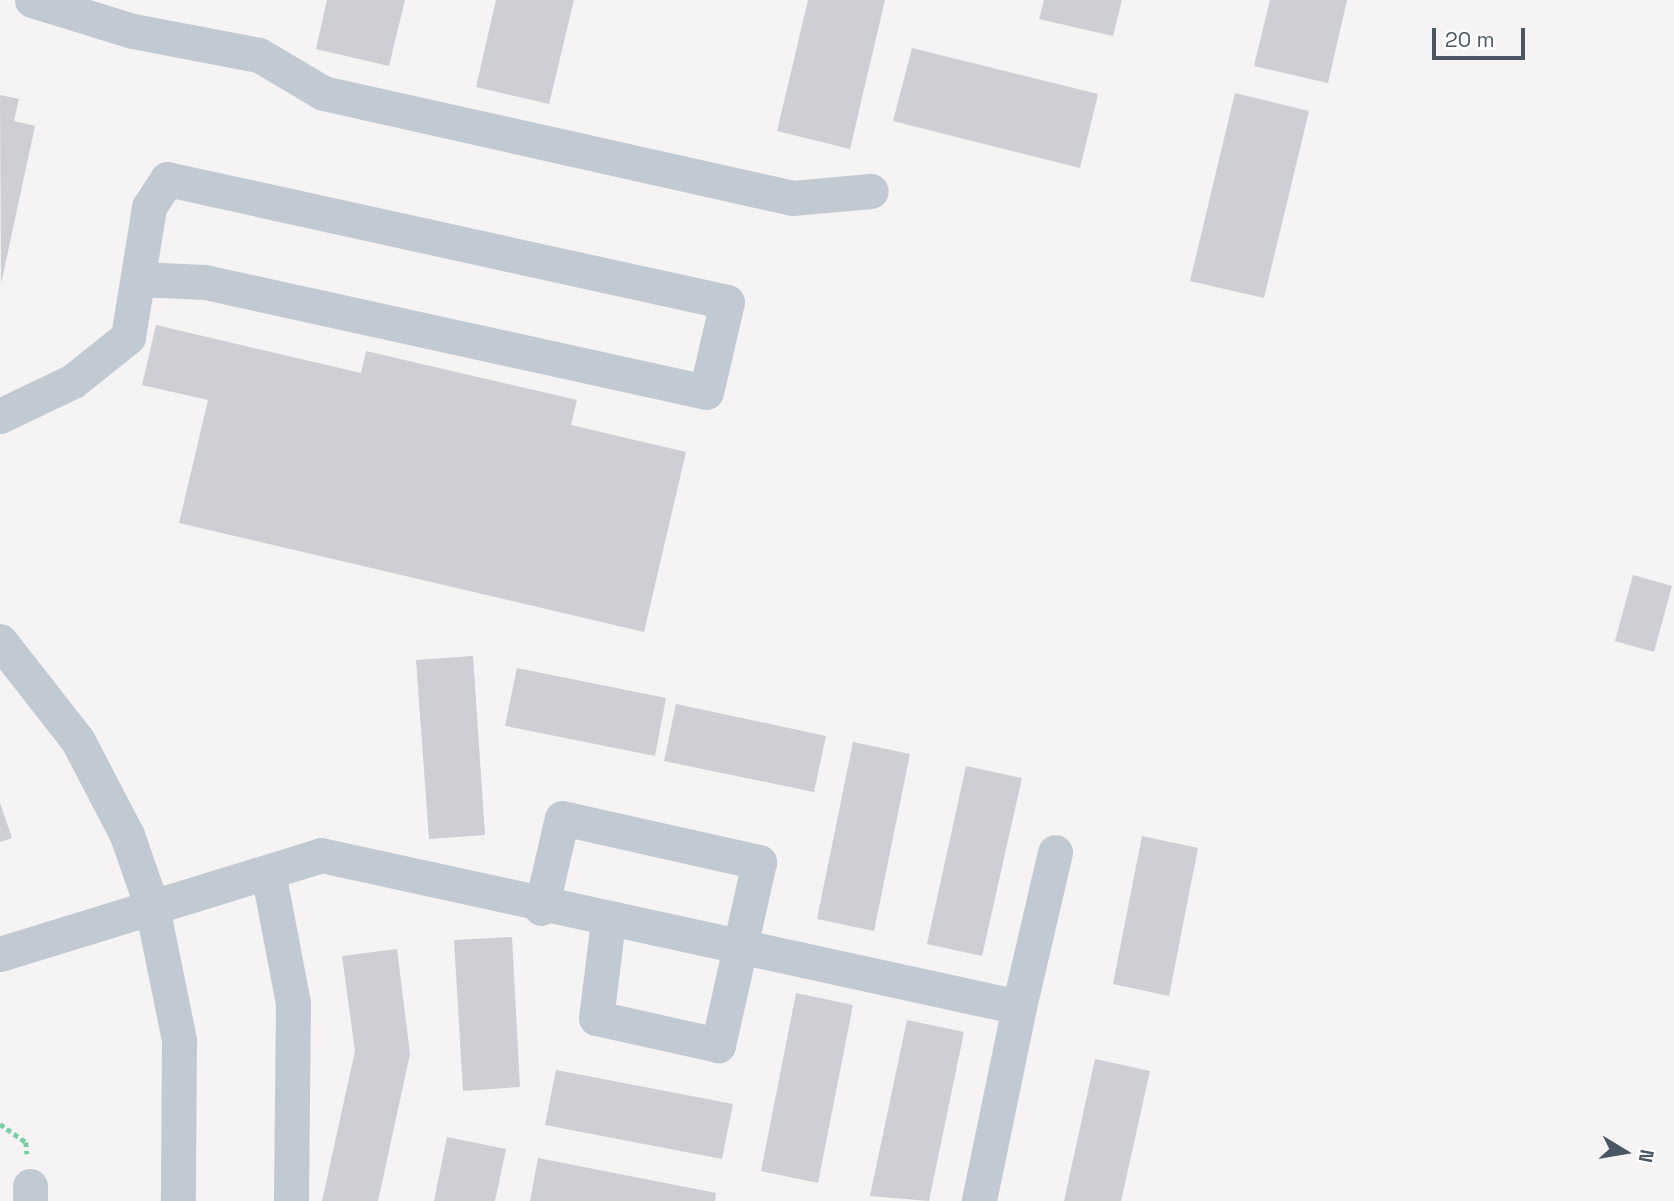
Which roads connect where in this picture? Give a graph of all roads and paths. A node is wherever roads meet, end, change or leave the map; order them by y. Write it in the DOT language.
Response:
graph roads {
  1 [pos="32,0"];
  2 [pos="871,191"];
  3 [pos="139,279"];
  4 [pos="0,416"];
  5 [pos="0,641"];
  6 [pos="1055,852"];
  7 [pos="268,872"];
  8 [pos="152,907"];
  9 [pos="541,908"];
  10 [pos="608,922"];
  11 [pos="739,948"];
  12 [pos="0,954"];
  13 [pos="1019,1007"];
  14 [pos="0,1124"];
  15 [pos="30,1194"];
  16 [pos="178,1201"];
  17 [pos="290,1201"];
  18 [pos="979,1201"];
  1 -- 2 [label="street"];
  3 -- 3 [label="street"];
  3 -- 4 [label="street"];
  5 -- 8 [label="street"];
  6 -- 13 [label="street"];
  7 -- 8 [label="street"];
  7 -- 9 [label="street"];
  7 -- 17 [label="street"];
  8 -- 12 [label="street"];
  8 -- 16 [label="street"];
  9 -- 10 [label="street"];
  9 -- 11 [label="street"];
  10 -- 11 [label="street"];
  10 -- 11 [label="street"];
  11 -- 13 [label="street"];
  13 -- 18 [label="street"];
  14 -- 15 [label="path"];
}
